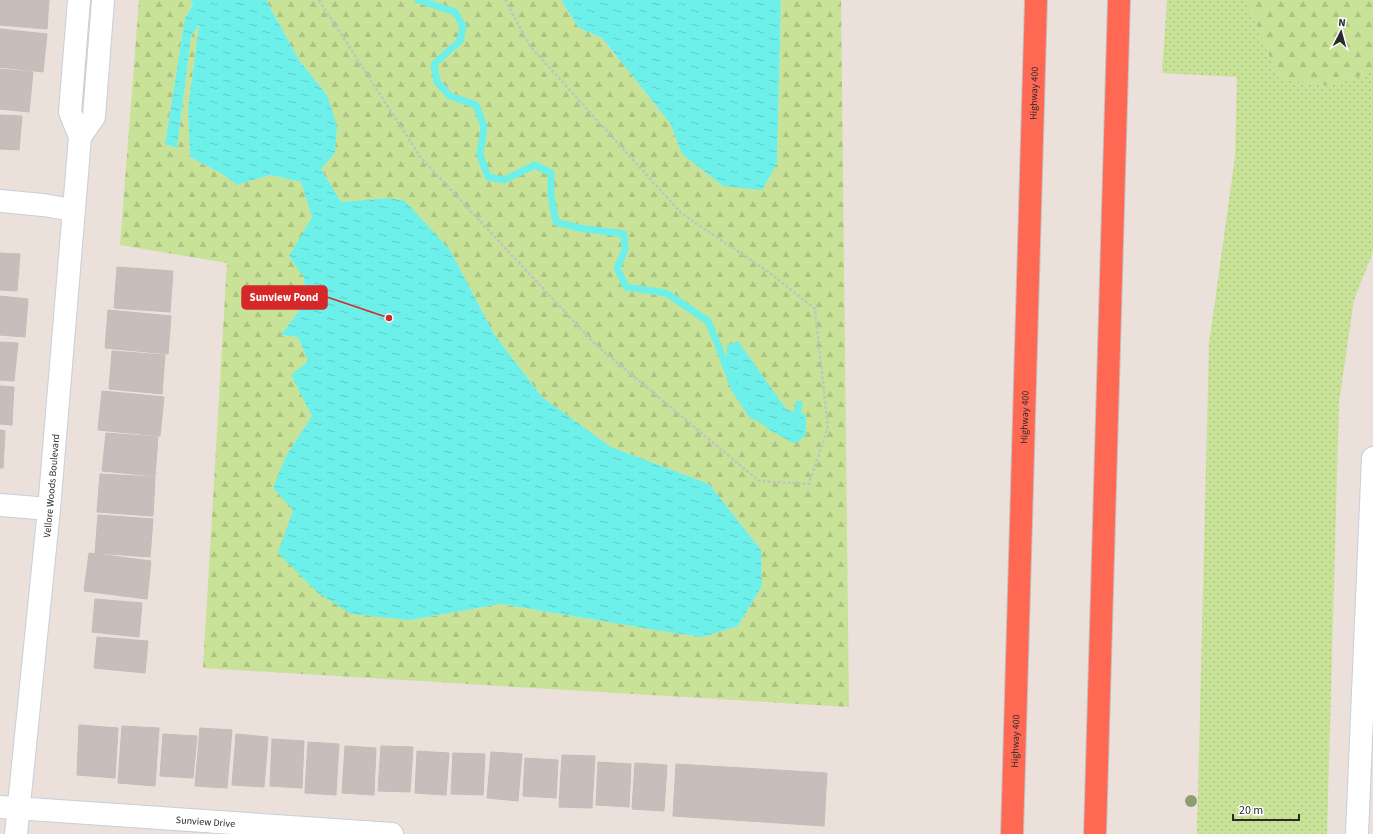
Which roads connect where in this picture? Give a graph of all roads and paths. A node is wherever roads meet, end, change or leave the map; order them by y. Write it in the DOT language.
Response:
graph roads {
  1 [pos="79,0"];
  2 [pos="104,0"];
  3 [pos="319,0"];
  4 [pos="505,0"];
  5 [pos="1036,0"];
  6 [pos="1119,0"];
  7 [pos="80,137"];
  8 [pos="0,201"];
  9 [pos="73,210"];
  10 [pos="1373,458"];
  11 [pos="0,505"];
  12 [pos="49,509"];
  13 [pos="9,808"];
  14 [pos="16,834"];
  15 [pos="392,834"];
  16 [pos="1012,834"];
  17 [pos="1095,834"];
  18 [pos="1358,834"];
  1 -- 7 [label="street, Vellore Woods Boulevard"];
  2 -- 7 [label="street, Vellore Woods Boulevard"];
  3 -- 4 [label="path"];
  5 -- 16 [label="highway, Highway 400"];
  6 -- 17 [label="highway"];
  7 -- 9 [label="street, Vellore Woods Boulevard"];
  8 -- 9 [label="street"];
  9 -- 12 [label="street, Vellore Woods Boulevard"];
  10 -- 18 [label="street"];
  11 -- 12 [label="street"];
  12 -- 13 [label="street, Vellore Woods Boulevard"];
  13 -- 14 [label="street, Vellore Woods Boulevard"];
  13 -- 15 [label="street, Sunview Drive"];
}
